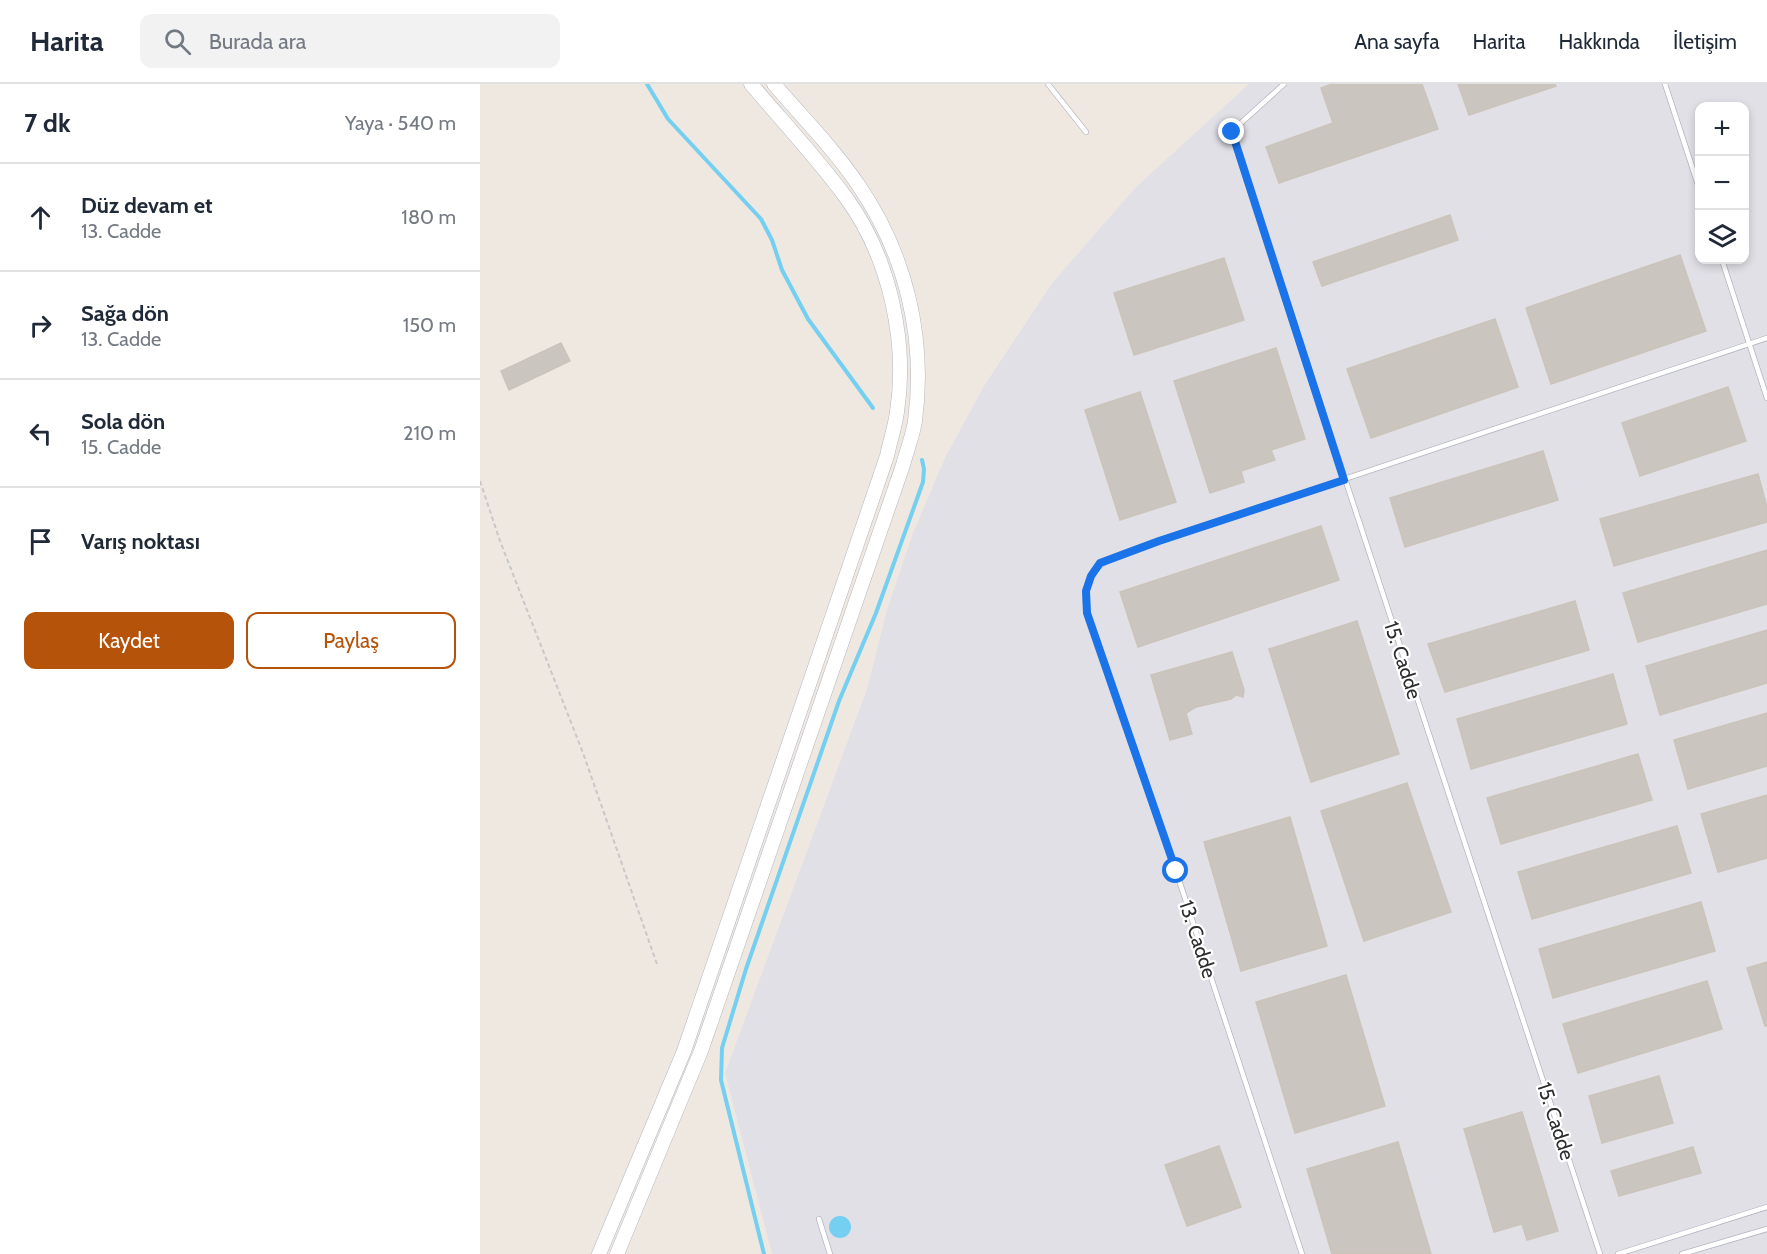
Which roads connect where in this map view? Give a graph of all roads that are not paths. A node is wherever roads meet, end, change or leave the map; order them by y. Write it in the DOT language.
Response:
graph roads {
  1 [pos="751,84"];
  2 [pos="774,84"];
  3 [pos="1048,84"];
  4 [pos="1284,84"];
  5 [pos="1665,84"];
  6 [pos="1086,132"];
  7 [pos="1695,176"];
  8 [pos="1723,264"];
  9 [pos="1767,338"];
  10 [pos="1749,344"];
  11 [pos="1767,399"];
  12 [pos="1344,480"];
  13 [pos="1767,1207"];
  14 [pos="819,1219"];
  15 [pos="1767,1229"];
  16 [pos="599,1254"];
  17 [pos="617,1254"];
  18 [pos="830,1254"];
  19 [pos="1302,1254"];
  20 [pos="1600,1254"];
  21 [pos="1618,1254"];
  22 [pos="1682,1254"];
  1 -- 16 [label="street"];
  2 -- 17 [label="street"];
  3 -- 6 [label="lane"];
  4 -- 12 [label="lane, 15. Cadde"];
  5 -- 7 [label="lane"];
  8 -- 10 [label="lane"];
  9 -- 10 [label="lane, 13. Cadde"];
  10 -- 11 [label="lane"];
  10 -- 12 [label="lane, 13. Cadde"];
  12 -- 19 [label="lane, 13. Cadde"];
  12 -- 20 [label="lane, 15. Cadde"];
  13 -- 21 [label="lane"];
  14 -- 18 [label="lane"];
  15 -- 22 [label="lane"];
}
